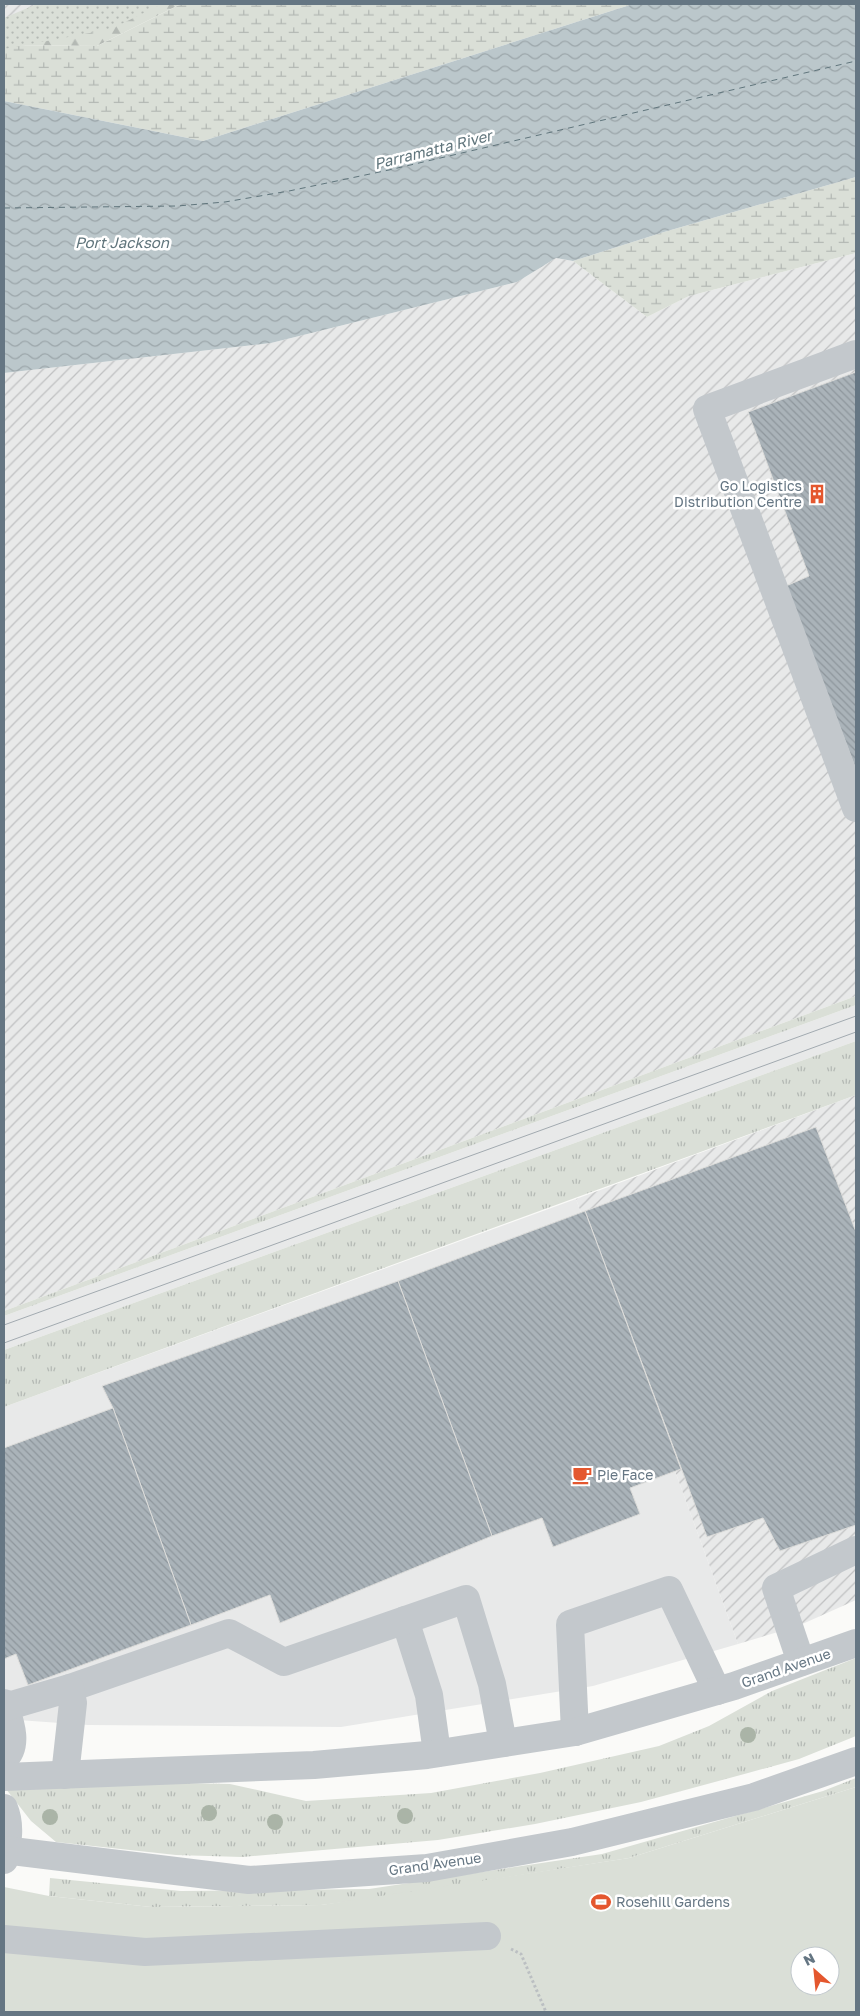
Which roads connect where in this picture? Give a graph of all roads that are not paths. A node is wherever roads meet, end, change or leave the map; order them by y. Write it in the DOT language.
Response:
graph roads {
  1 [pos="856,354"];
  2 [pos="856,808"];
  3 [pos="856,1550"];
  4 [pos="405,1620"];
  5 [pos="856,1643"];
  6 [pos="802,1662"];
  7 [pos="70,1688"];
  8 [pos="717,1691"];
  9 [pos="4,1705"];
  10 [pos="575,1732"];
  11 [pos="503,1743"];
  12 [pos="437,1753"];
  13 [pos="4,1759"];
  14 [pos="856,1761"];
  15 [pos="65,1775"];
  16 [pos="4,1776"];
  17 [pos="4,1808"];
  18 [pos="4,1853"];
  19 [pos="487,1936"];
  20 [pos="4,1938"];
  1 -- 2 [label="street"];
  3 -- 6 [label="street"];
  4 -- 7 [label="street"];
  4 -- 11 [label="street"];
  4 -- 12 [label="street"];
  5 -- 6 [label="street, Grand Avenue"];
  6 -- 8 [label="street, Grand Avenue"];
  7 -- 9 [label="street"];
  7 -- 15 [label="street"];
  8 -- 10 [label="street, Grand Avenue"];
  8 -- 10 [label="street"];
  9 -- 13 [label="street"];
  10 -- 11 [label="street, Grand Avenue"];
  11 -- 12 [label="street, Grand Avenue"];
  12 -- 15 [label="street, Grand Avenue"];
  14 -- 18 [label="street, Grand Avenue"];
  15 -- 16 [label="street, Grand Avenue"];
  17 -- 18 [label="street"];
  19 -- 20 [label="street"];
}
